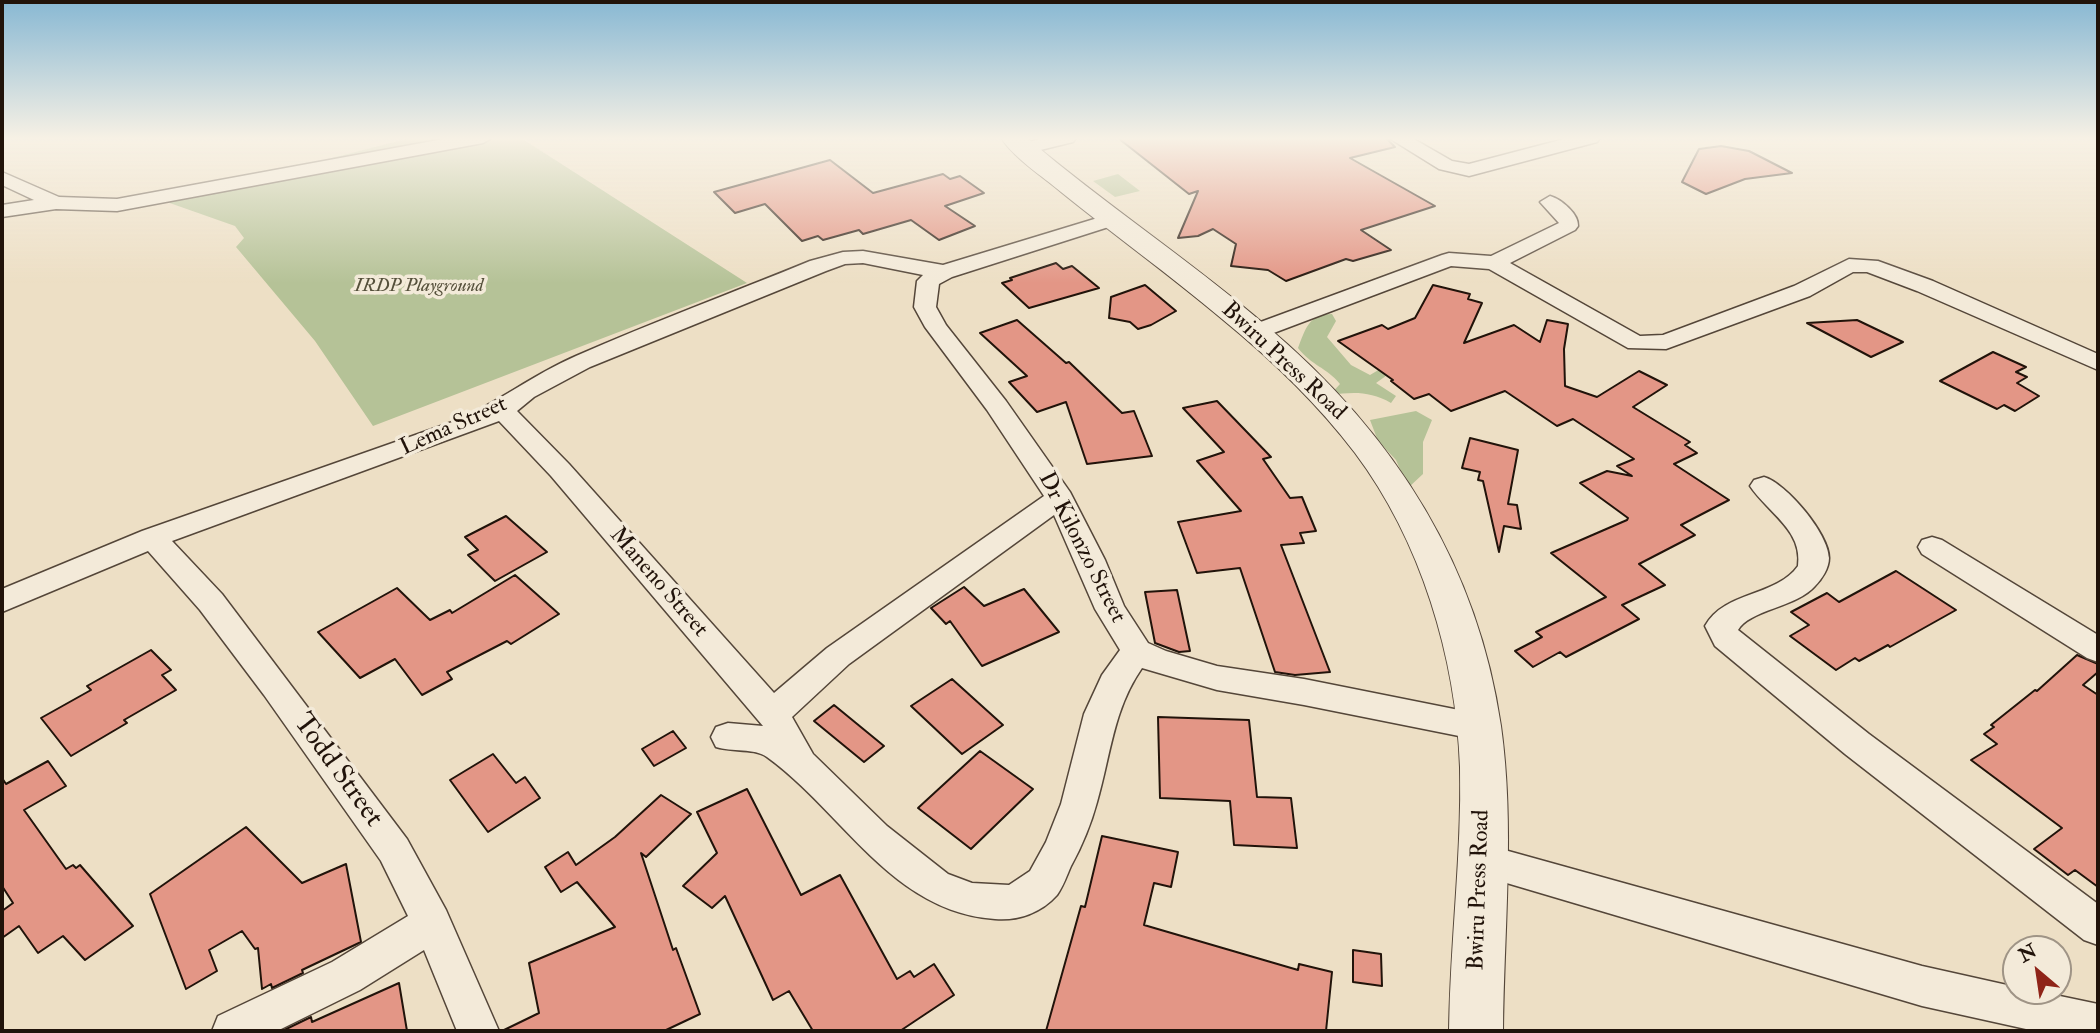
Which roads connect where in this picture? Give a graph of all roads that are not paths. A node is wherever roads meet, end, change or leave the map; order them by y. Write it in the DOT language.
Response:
graph roads {
  1 [pos="20,186"];
  2 [pos="213,186"];
  3 [pos="1072,186"];
  4 [pos="56,202"];
  5 [pos="1550,202"];
  6 [pos="2,211"];
  7 [pos="1114,219"];
  8 [pos="1494,263"];
  9 [pos="944,272"];
  10 [pos="1255,332"];
  11 [pos="2098,363"];
  12 [pos="502,410"];
  13 [pos="1764,486"];
  14 [pos="1060,498"];
  15 [pos="152,538"];
  16 [pos="1932,547"];
  17 [pos="2,601"];
  18 [pos="2098,650"];
  19 [pos="1138,651"];
  20 [pos="773,714"];
  21 [pos="1479,727"];
  22 [pos="728,737"];
  23 [pos="802,765"];
  24 [pos="1483,860"];
  25 [pos="432,923"];
  26 [pos="2098,927"];
  27 [pos="2098,1025"];
  28 [pos="233,1031"];
  29 [pos="478,1031"];
  30 [pos="1476,1031"];
  1 -- 4 [label="street"];
  2 -- 4 [label="street"];
  3 -- 7 [label="street, Bwiru Press Road"];
  4 -- 6 [label="street"];
  5 -- 8 [label="street"];
  7 -- 9 [label="street"];
  7 -- 10 [label="street, Bwiru Press Road"];
  8 -- 10 [label="street"];
  8 -- 11 [label="street"];
  9 -- 12 [label="street, Lema Street"];
  9 -- 14 [label="street, Dr Kilonzo Street"];
  10 -- 21 [label="street, Bwiru Press Road"];
  12 -- 15 [label="street, Lema Street"];
  12 -- 20 [label="street, Maneno Street"];
  13 -- 26 [label="street"];
  14 -- 19 [label="street, Dr Kilonzo Street"];
  14 -- 20 [label="street"];
  15 -- 17 [label="street, Lema Street"];
  15 -- 25 [label="street, Todd Street"];
  16 -- 18 [label="street"];
  19 -- 21 [label="street"];
  19 -- 23 [label="street"];
  20 -- 23 [label="street, Maneno Street"];
  21 -- 24 [label="street, Bwiru Press Road"];
  22 -- 23 [label="street"];
  24 -- 27 [label="street"];
  24 -- 30 [label="street, Bwiru Press Road"];
  25 -- 28 [label="street"];
  25 -- 29 [label="street, Todd Street"];
}
